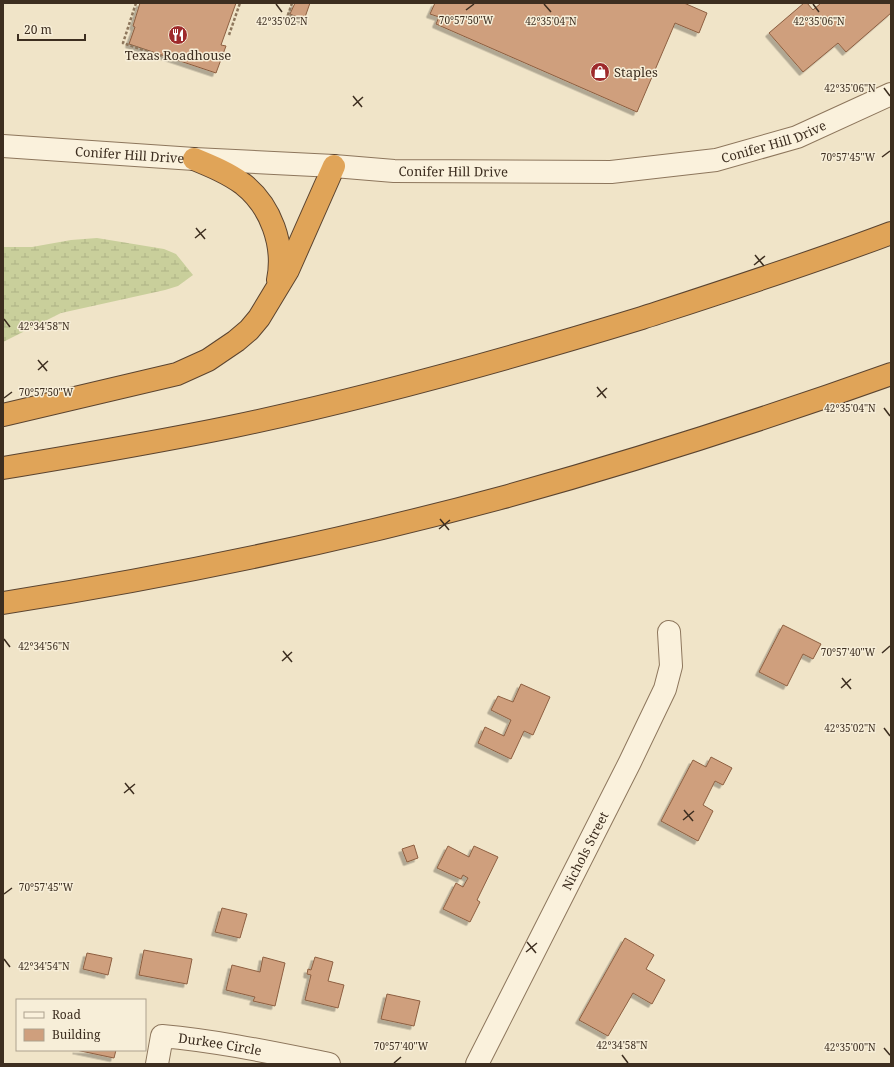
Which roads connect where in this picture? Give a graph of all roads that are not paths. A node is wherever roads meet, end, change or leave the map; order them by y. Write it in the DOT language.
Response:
graph roads {
  1 [pos="891,94"];
  2 [pos="3,146"];
  3 [pos="194,159"];
  4 [pos="334,166"];
  5 [pos="891,233"];
  6 [pos="274,294"];
  7 [pos="891,374"];
  8 [pos="3,415"];
  9 [pos="3,468"];
  10 [pos="3,604"];
  11 [pos="669,632"];
  12 [pos="157,1064"];
  13 [pos="329,1064"];
  14 [pos="477,1064"];
  1 -- 4 [label="street, Conifer Hill Drive"];
  2 -- 3 [label="street, Conifer Hill Drive"];
  3 -- 4 [label="street, Conifer Hill Drive"];
  3 -- 6 [label="highway"];
  4 -- 6 [label="highway"];
  5 -- 9 [label="highway"];
  6 -- 8 [label="highway"];
  7 -- 10 [label="highway"];
  11 -- 14 [label="street, Nichols Street"];
  12 -- 13 [label="street, Durkee Circle"];
}
